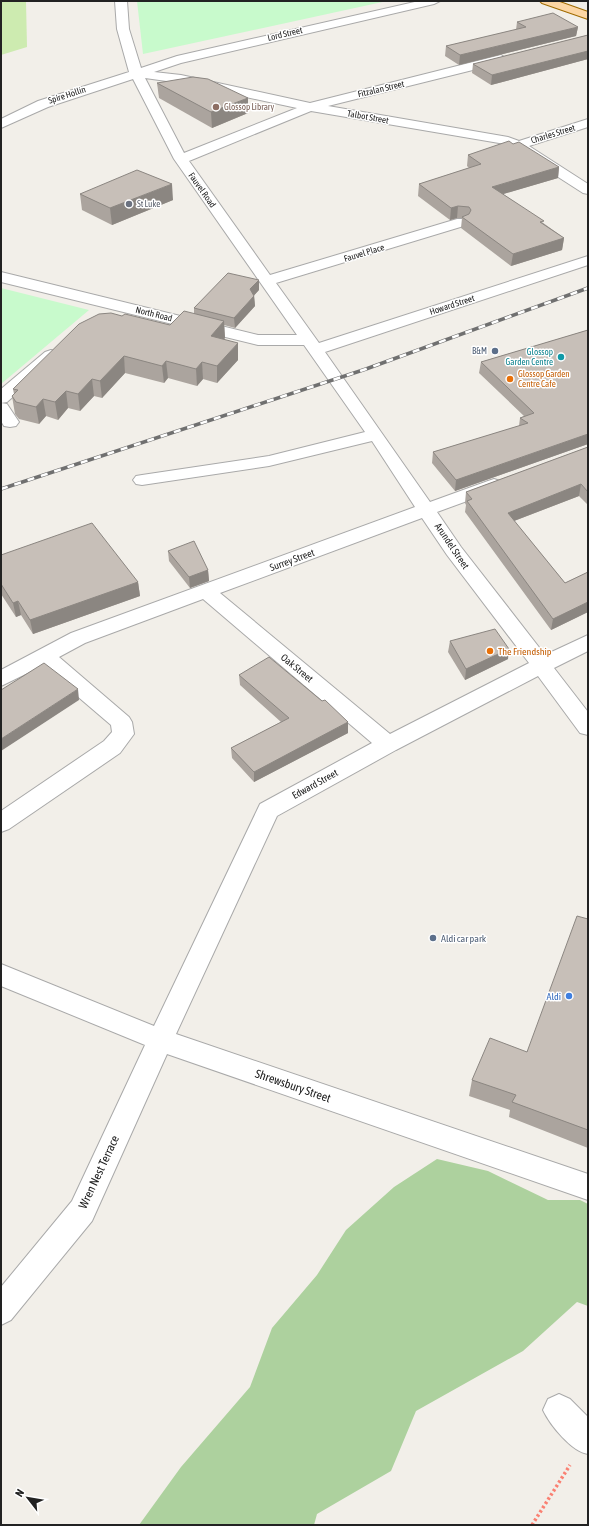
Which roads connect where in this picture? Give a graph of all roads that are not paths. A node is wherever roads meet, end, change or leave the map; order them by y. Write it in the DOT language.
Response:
graph roads {
  1 [pos="121,1"];
  2 [pos="434,1"];
  3 [pos="546,1"];
  4 [pos="588,16"];
  5 [pos="515,56"];
  6 [pos="136,73"];
  7 [pos="310,107"];
  8 [pos="588,123"];
  9 [pos="1,124"];
  10 [pos="518,144"];
  11 [pos="181,159"];
  12 [pos="588,190"];
  13 [pos="462,222"];
  14 [pos="588,260"];
  15 [pos="1,277"];
  16 [pos="266,281"];
  17 [pos="111,304"];
  18 [pos="94,319"];
  19 [pos="64,344"];
  20 [pos="315,350"];
  21 [pos="1,398"];
  22 [pos="1,408"];
  23 [pos="10,422"];
  24 [pos="376,436"];
  25 [pos="142,480"];
  26 [pos="508,480"];
  27 [pos="428,510"];
  28 [pos="206,591"];
  29 [pos="588,642"];
  30 [pos="44,656"];
  31 [pos="541,666"];
  32 [pos="1,679"];
  33 [pos="588,727"];
  34 [pos="388,744"];
  35 [pos="1,823"];
  36 [pos="1,975"];
  37 [pos="160,1040"];
  38 [pos="588,1187"];
  39 [pos="1,1310"];
  40 [pos="559,1410"];
  41 [pos="587,1438"];
  1 -- 6 [label="street, Fauvel Road"];
  2 -- 6 [label="street, Lord Street"];
  3 -- 4 [label="main road"];
  5 -- 7 [label="street, Fitzalan Street"];
  6 -- 7 [label="street, Talbot Street"];
  6 -- 9 [label="street, Spire Hollin"];
  6 -- 11 [label="street, Fauvel Road"];
  7 -- 10 [label="street, Talbot Street"];
  7 -- 11 [label="street, Fitzalan Street"];
  8 -- 10 [label="street, Charles Street"];
  10 -- 12 [label="street, Talbot Street"];
  11 -- 16 [label="street, Fauvel Road"];
  13 -- 16 [label="street, Fauvel Place"];
  14 -- 20 [label="street, Howard Street"];
  15 -- 17 [label="street, North Road"];
  16 -- 20 [label="street, Fauvel Road"];
  17 -- 18 [label="street"];
  17 -- 20 [label="street, North Road"];
  19 -- 21 [label="street"];
  20 -- 24 [label="street, Arundel Street"];
  22 -- 23 [label="street"];
  24 -- 25 [label="street"];
  24 -- 27 [label="street, Arundel Street"];
  26 -- 27 [label="street, Surrey Street"];
  27 -- 28 [label="street, Surrey Street"];
  27 -- 31 [label="street, Arundel Street"];
  28 -- 30 [label="street, Surrey Street"];
  28 -- 34 [label="street, Oak Street"];
  29 -- 31 [label="street, Edward Street"];
  30 -- 32 [label="street, Surrey Street"];
  30 -- 35 [label="street"];
  31 -- 33 [label="street, Arundel Street"];
  31 -- 34 [label="street, Edward Street"];
  34 -- 37 [label="street, Edward Street"];
  36 -- 37 [label="street, Shrewsbury Street"];
  37 -- 38 [label="street, Shrewsbury Street"];
  37 -- 39 [label="street, Wren Nest Terrace"];
  40 -- 41 [label="street"];
}
